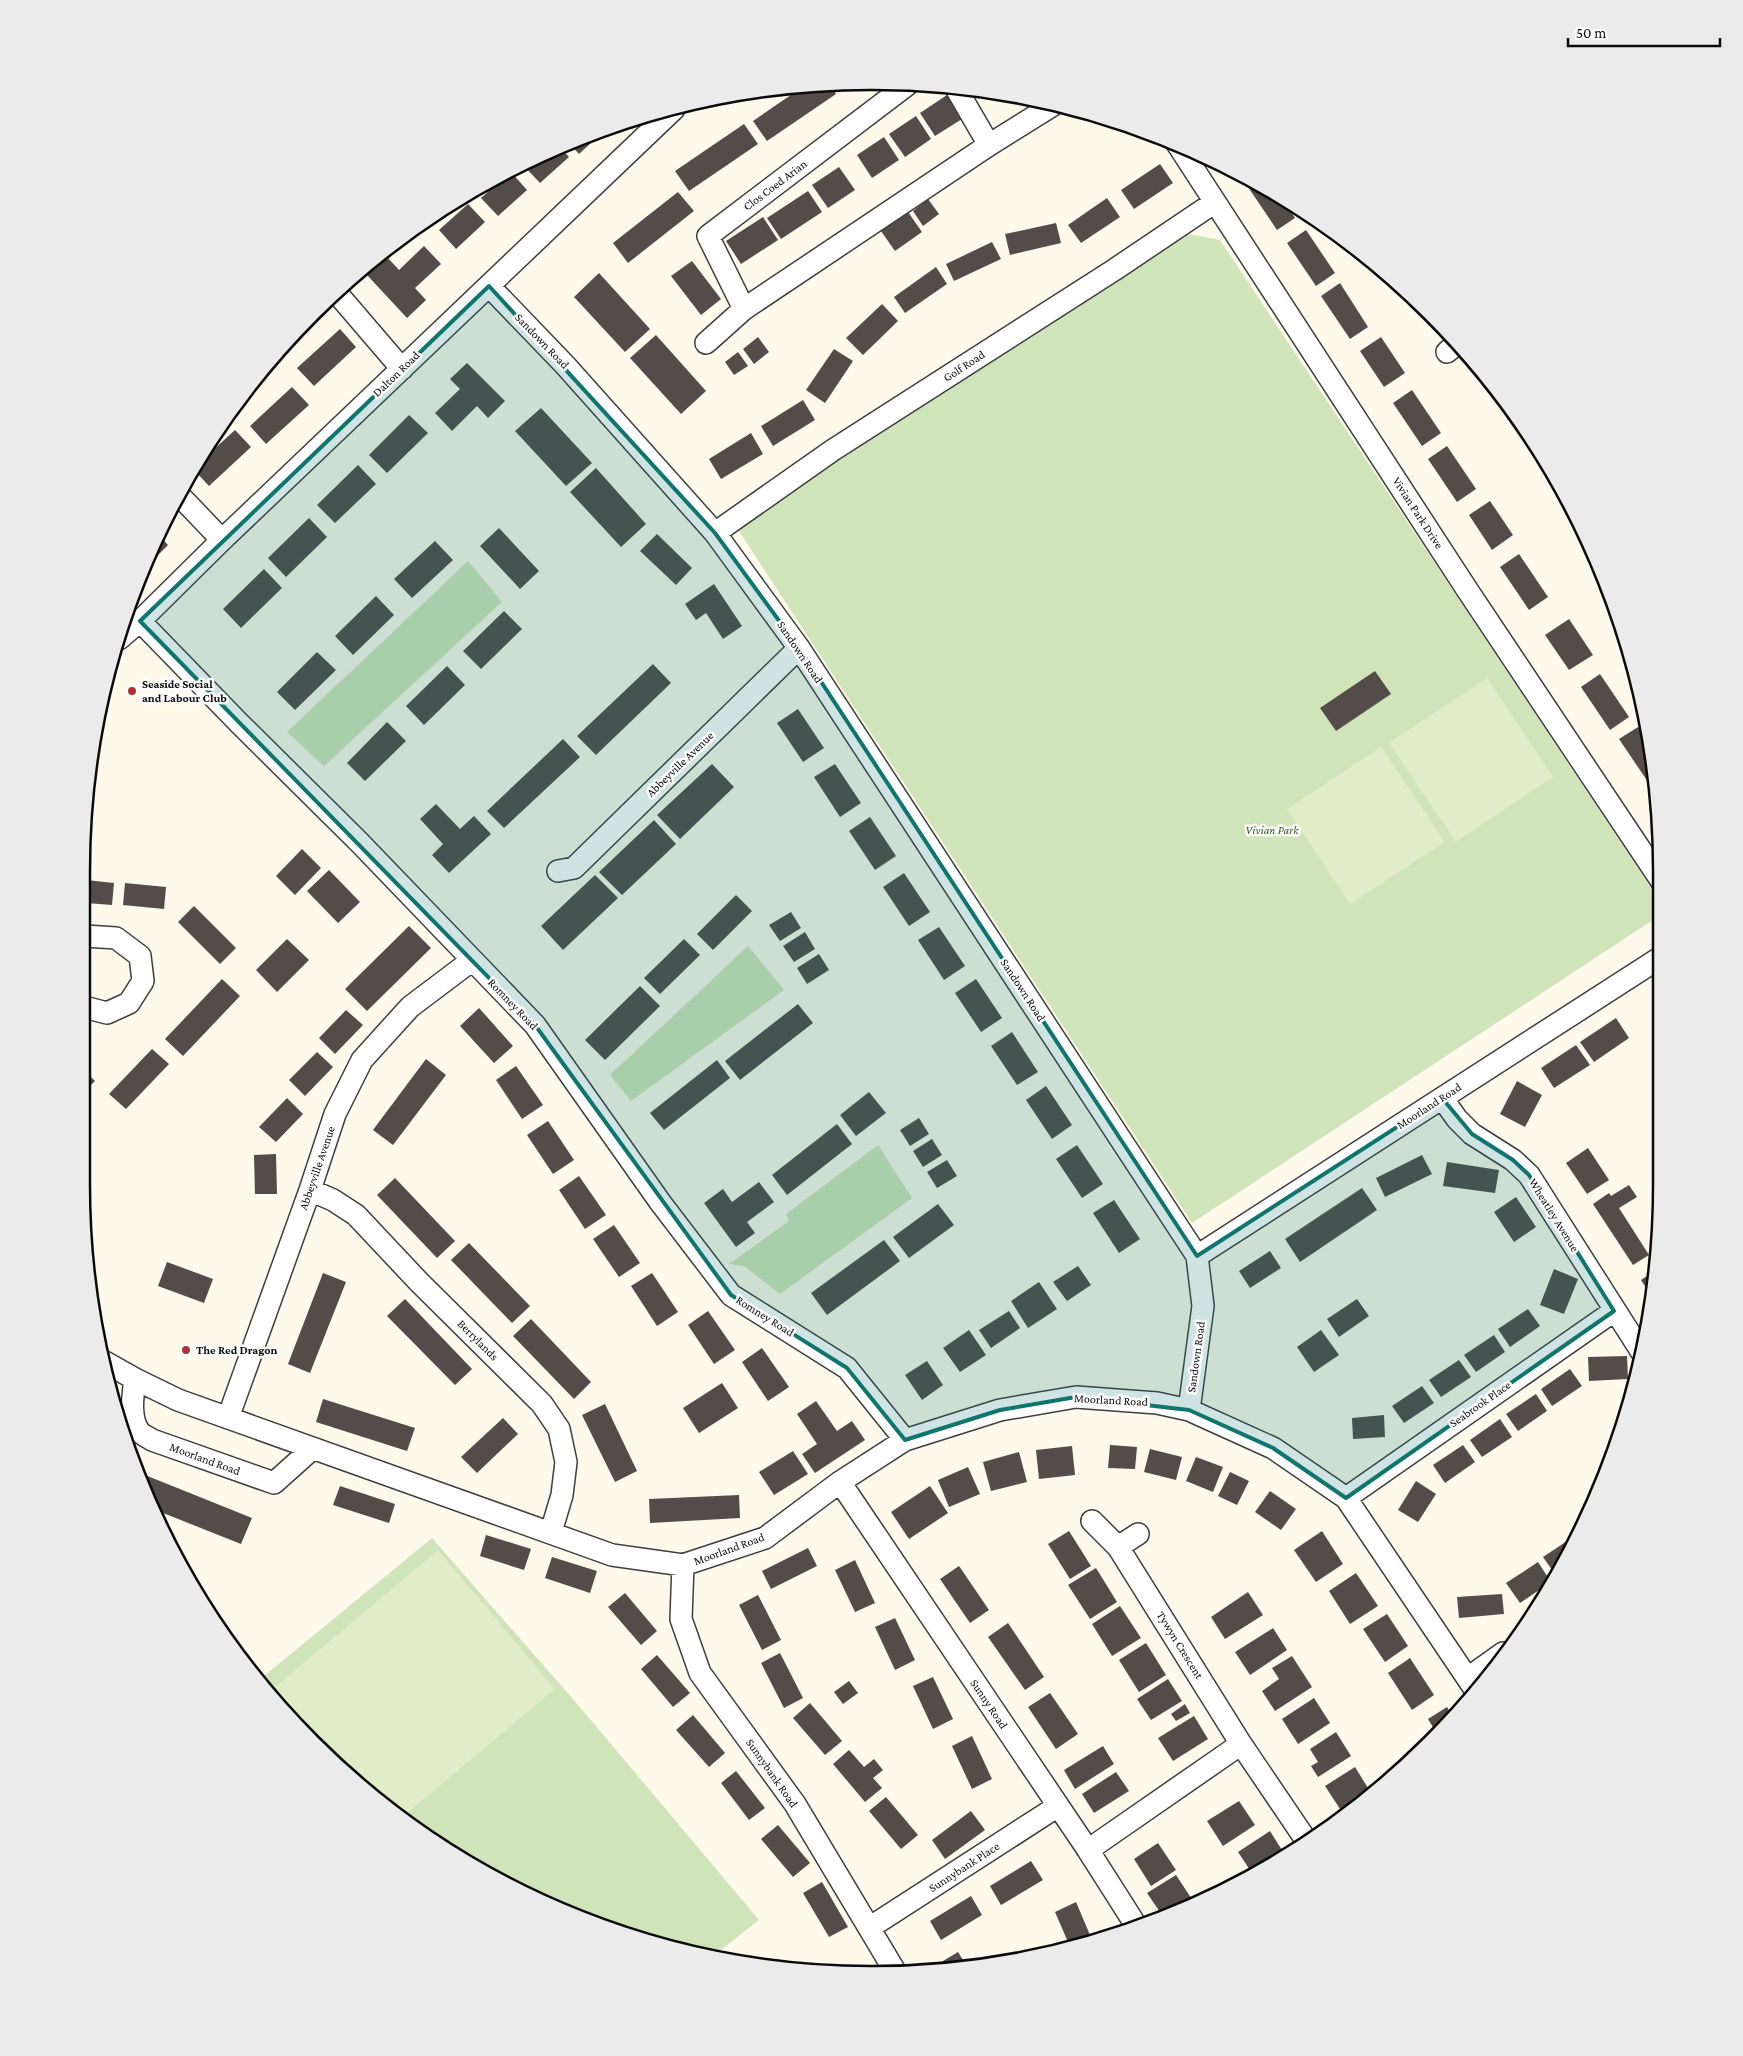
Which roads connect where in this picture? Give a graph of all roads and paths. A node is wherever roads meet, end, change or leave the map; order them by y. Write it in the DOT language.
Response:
graph roads {
  1 [pos="899,91"];
  2 [pos="960,96"];
  3 [pos="1045,110"];
  4 [pos="666,118"];
  5 [pos="989,145"];
  6 [pos="1185,156"];
  7 [pos="1215,202"];
  8 [pos="489,286"];
  9 [pos="341,298"];
  10 [pos="744,309"];
  11 [pos="706,344"];
  12 [pos="402,369"];
  13 [pos="185,500"];
  14 [pos="715,533"];
  15 [pos="222,540"];
  16 [pos="140,621"];
  17 [pos="128,631"];
  18 [pos="799,648"];
  19 [pos="1653,868"];
  20 [pos="558,871"];
  21 [pos="90,936"];
  22 [pos="471,961"];
  23 [pos="1653,962"];
  24 [pos="90,1009"];
  25 [pos="1442,1098"];
  26 [pos="310,1190"];
  27 [pos="1197,1256"];
  28 [pos="1614,1311"];
  29 [pos="1636,1345"];
  30 [pos="112,1367"];
  31 [pos="134,1380"];
  32 [pos="1189,1410"];
  33 [pos="228,1418"];
  34 [pos="905,1440"];
  35 [pos="312,1449"];
  36 [pos="840,1482"];
  37 [pos="1346,1498"];
  38 [pos="1092,1521"];
  39 [pos="551,1532"];
  40 [pos="1138,1534"];
  41 [pos="1118,1547"];
  42 [pos="683,1565"];
  43 [pos="1472,1684"];
  44 [pos="1241,1744"];
  45 [pos="1058,1806"];
  46 [pos="1303,1836"];
  47 [pos="1088,1850"];
  48 [pos="1133,1921"];
  49 [pos="870,1928"];
  50 [pos="892,1965"];
  1 -- 10 [label="street, Clos Coed Arian"];
  2 -- 5 [label="street"];
  3 -- 5 [label="street"];
  4 -- 8 [label="street, Dalton Road"];
  5 -- 10 [label="street"];
  6 -- 7 [label="street, Vivian Park Drive"];
  7 -- 14 [label="street, Golf Road"];
  7 -- 19 [label="street, Vivian Park Drive"];
  8 -- 12 [label="street, Dalton Road"];
  8 -- 14 [label="street, Sandown Road"];
  9 -- 12 [label="street"];
  10 -- 11 [label="street"];
  12 -- 15 [label="street, Dalton Road"];
  13 -- 15 [label="street"];
  14 -- 18 [label="street, Sandown Road"];
  15 -- 16 [label="street, Dalton Road"];
  16 -- 17 [label="street, Dalton Road"];
  16 -- 22 [label="street, Romney Road"];
  18 -- 20 [label="street, Abbeyville Avenue"];
  18 -- 27 [label="street, Sandown Road"];
  21 -- 24 [label="street"];
  22 -- 26 [label="street, Abbeyville Avenue"];
  22 -- 34 [label="street, Romney Road"];
  23 -- 25 [label="street, Moorland Road"];
  25 -- 27 [label="street, Moorland Road"];
  25 -- 28 [label="street, Wheatley Avenue"];
  26 -- 33 [label="street, Abbeyville Avenue"];
  26 -- 39 [label="street, Berrylands"];
  27 -- 32 [label="street, Sandown Road"];
  28 -- 29 [label="street, Wheatley Avenue"];
  28 -- 37 [label="street, Seabrook Place"];
  30 -- 31 [label="street, Moorland Road"];
  31 -- 33 [label="street, Moorland Road"];
  31 -- 35 [label="street, Moorland Road"];
  32 -- 34 [label="street, Moorland Road"];
  32 -- 37 [label="street, Sandown Road"];
  33 -- 35 [label="street, Moorland Road"];
  34 -- 36 [label="street, Moorland Road"];
  35 -- 39 [label="street, Moorland Road"];
  36 -- 42 [label="street, Moorland Road"];
  36 -- 45 [label="street, Sunny Road"];
  37 -- 43 [label="street, Sandown Road"];
  38 -- 41 [label="street, Tywyn Crescent"];
  39 -- 42 [label="street, Moorland Road"];
  40 -- 41 [label="street"];
  41 -- 44 [label="street, Tywyn Crescent"];
  42 -- 49 [label="street, Sunnybank Road"];
  44 -- 46 [label="street, Tywyn Crescent"];
  44 -- 47 [label="street"];
  45 -- 47 [label="street, Sunny Road"];
  45 -- 49 [label="street, Sunnybank Place"];
  47 -- 48 [label="street, Sunny Road"];
  49 -- 50 [label="street, Sunnybank Road"];
}
